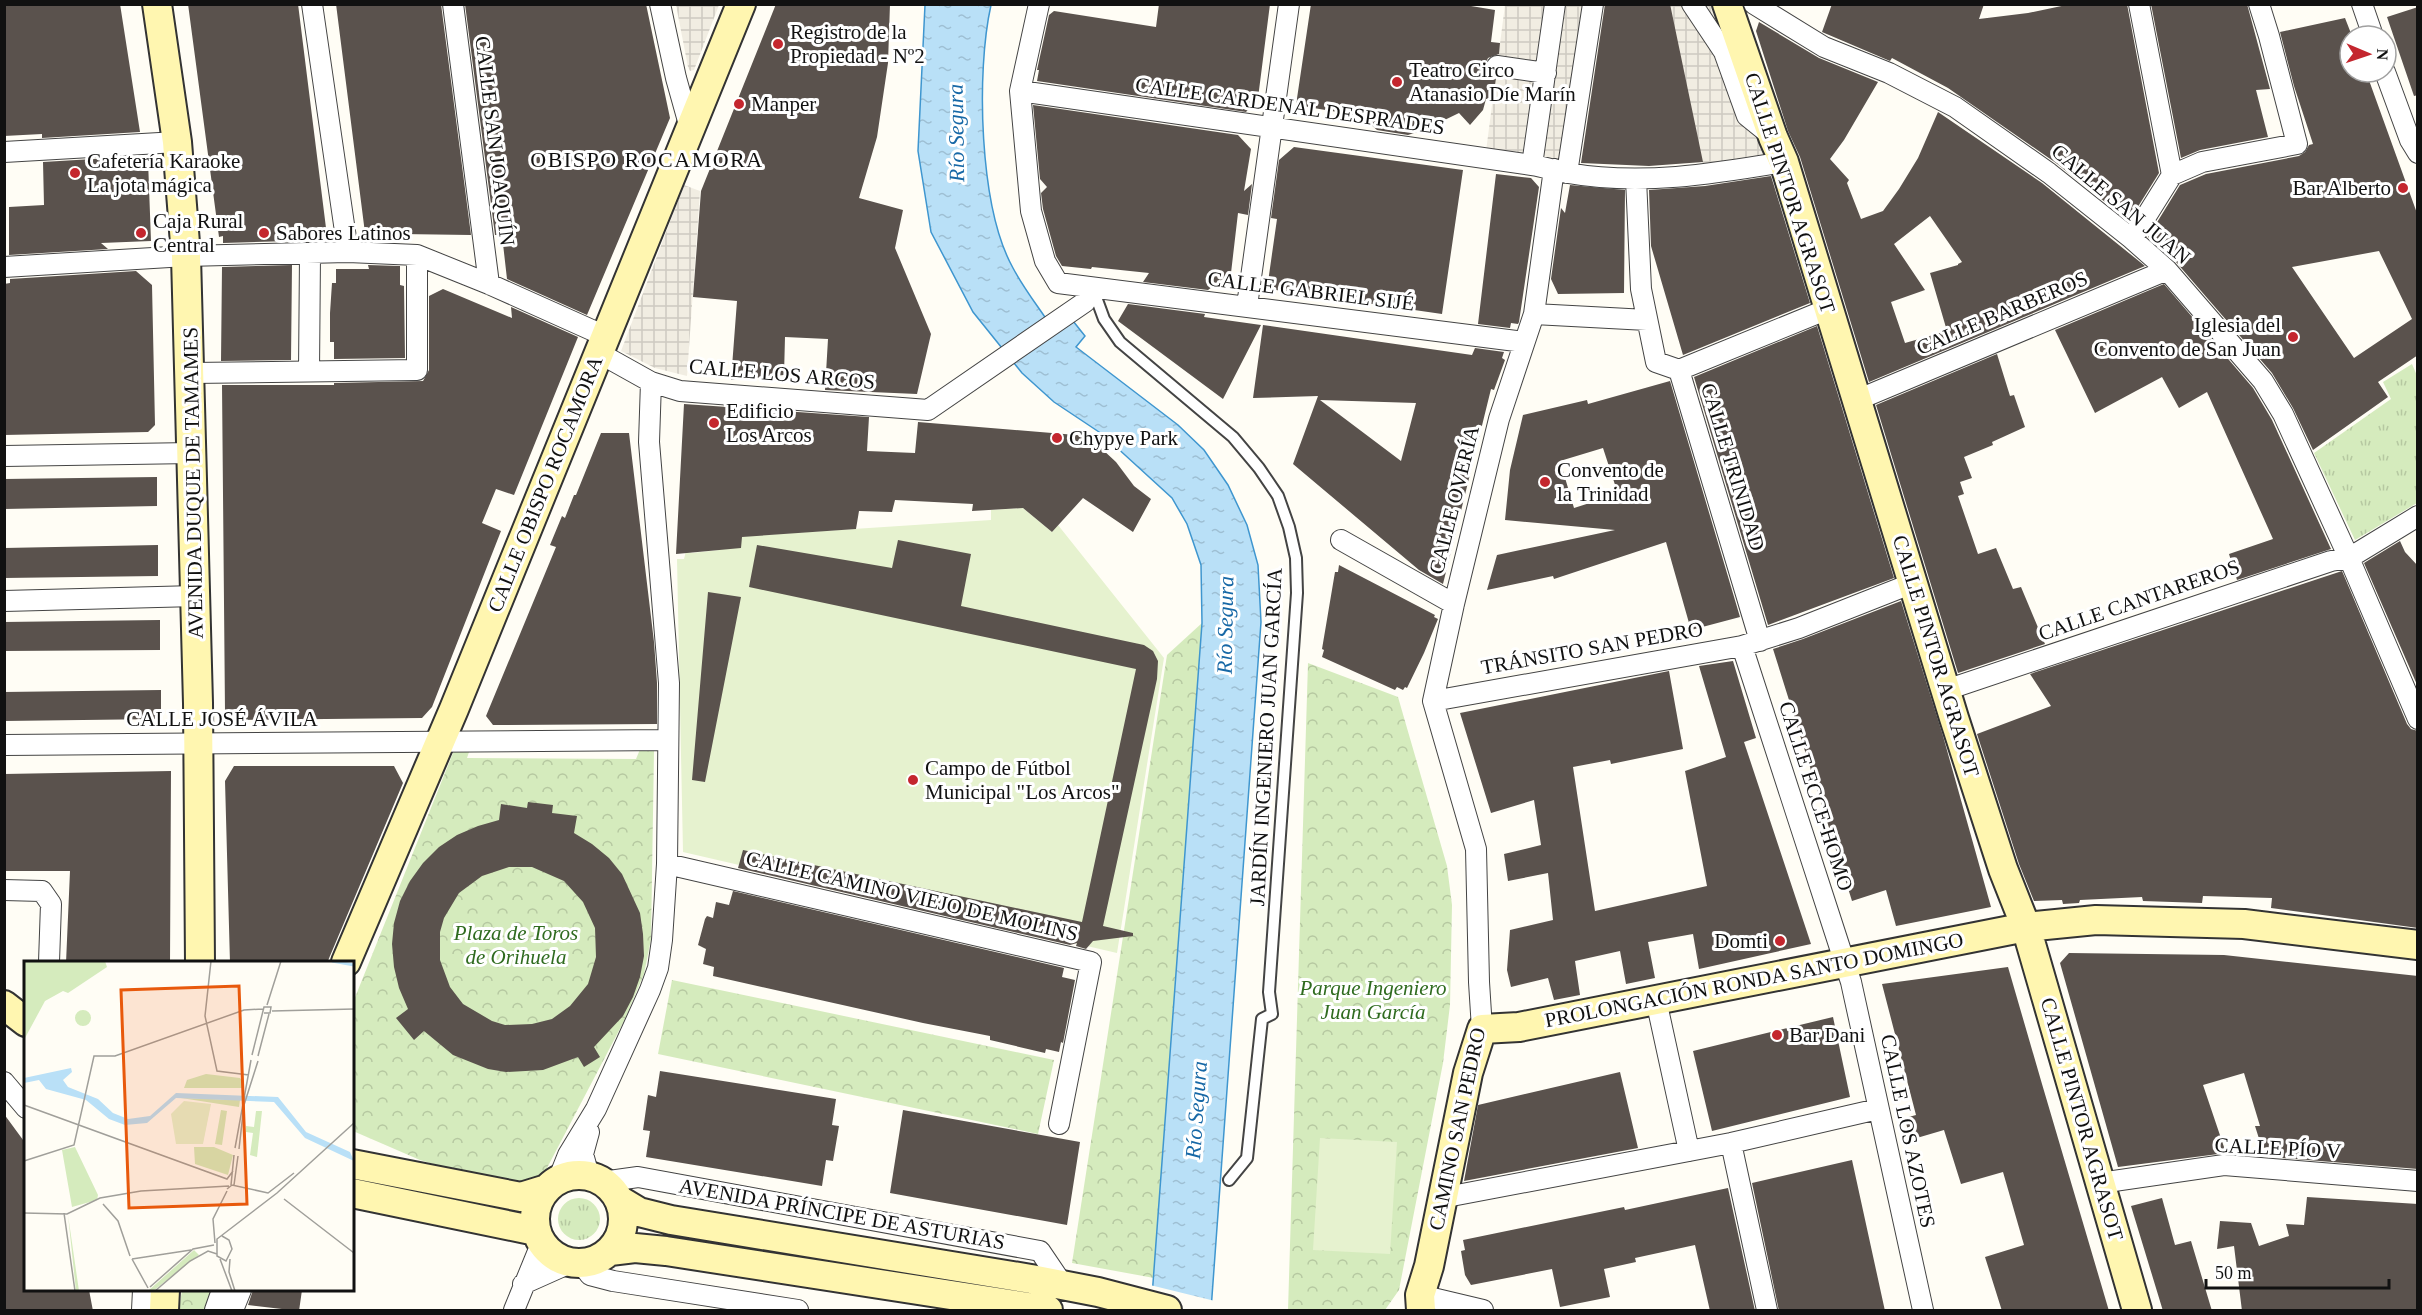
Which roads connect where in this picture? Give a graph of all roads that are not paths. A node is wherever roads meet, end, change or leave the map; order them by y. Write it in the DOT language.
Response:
graph roads {
  1 [pos="157,4"];
  2 [pos="312,4"];
  3 [pos="453,4"];
  4 [pos="660,4"];
  5 [pos="741,4"];
  6 [pos="1039,4"];
  7 [pos="1289,4"];
  8 [pos="1555,4"];
  9 [pos="1593,4"];
  10 [pos="1692,4"];
  11 [pos="1727,4"];
  12 [pos="1754,4"];
  13 [pos="2139,4"];
  14 [pos="2259,4"];
  15 [pos="2362,4"];
  16 [pos="2369,24"];
  17 [pos="1497,66"];
  18 [pos="1546,73"];
  19 [pos="2390,84"];
  20 [pos="1020,91"];
  21 [pos="690,128"];
  22 [pos="1271,128"];
  23 [pos="177,142"];
  24 [pos="1778,149"];
  25 [pos="4,152"];
  26 [pos="2417,154"];
  27 [pos="1532,165"];
  28 [pos="1561,171"];
  29 [pos="2172,175"];
  30 [pos="1636,178"];
  31 [pos="2132,239"];
  32 [pos="348,252"];
  33 [pos="310,255"];
  34 [pos="417,255"];
  35 [pos="186,256"];
  36 [pos="4,267"];
  37 [pos="2167,270"];
  38 [pos="489,284"];
  39 [pos="1093,289"];
  40 [pos="1247,306"];
  41 [pos="1828,309"];
  42 [pos="1534,314"];
  43 [pos="1647,320"];
  44 [pos="1524,342"];
  45 [pos="602,345"];
  46 [pos="309,370"];
  47 [pos="1679,370"];
  48 [pos="191,373"];
  49 [pos="651,382"];
  50 [pos="1857,400"];
  51 [pos="192,453"];
  52 [pos="4,456"];
  53 [pos="2418,516"];
  54 [pos="1341,540"];
  55 [pos="2349,558"];
  56 [pos="1913,583"];
  57 [pos="196,596"];
  58 [pos="4,601"];
  59 [pos="1454,603"];
  60 [pos="1751,643"];
  61 [pos="1946,690"];
  62 [pos="1433,701"];
  63 [pos="2418,719"];
  64 [pos="668,740"];
  65 [pos="441,741"];
  66 [pos="198,744"];
  67 [pos="4,746"];
  68 [pos="667,864"];
  69 [pos="4,890"];
  70 [pos="2026,927"];
  71 [pos="2418,945"];
  72 [pos="49,961"];
  73 [pos="200,961"];
  74 [pos="347,961"];
  75 [pos="1845,962"];
  76 [pos="1656,1000"];
  77 [pos="4,1005"];
  78 [pos="24,1020"];
  79 [pos="1482,1029"];
  80 [pos="4,1082"];
  81 [pos="24,1106"];
  82 [pos="596,1109"];
  83 [pos="1878,1109"];
  84 [pos="1059,1124"];
  85 [pos="1731,1143"];
  86 [pos="1689,1151"];
  87 [pos="359,1162"];
  88 [pos="1229,1180"];
  89 [pos="2418,1181"];
  90 [pos="2100,1184"];
  91 [pos="552,1185"];
  92 [pos="603,1186"];
  93 [pos="354,1193"];
  94 [pos="1441,1198"];
  95 [pos="539,1237"];
  96 [pos="610,1251"];
  97 [pos="575,1263"];
  98 [pos="523,1284"];
  99 [pos="143,1291"];
  100 [pos="165,1291"];
  101 [pos="222,1291"];
  102 [pos="241,1291"];
  103 [pos="1416,1305"];
  104 [pos="142,1311"];
  105 [pos="164,1311"];
  106 [pos="215,1311"];
  107 [pos="233,1311"];
  108 [pos="514,1311"];
  109 [pos="798,1311"];
  110 [pos="1048,1311"];
  111 [pos="1167,1311"];
  112 [pos="1483,1311"];
  113 [pos="1767,1311"];
  114 [pos="1923,1311"];
  115 [pos="2137,1311"];
  1 -- 23 [label="street, AVENIDA DUQUE DE TAMAMES"];
  2 -- 32 [label="street"];
  3 -- 38 [label="street, CALLE SAN JOAQUÍN"];
  4 -- 21 [label="street"];
  5 -- 21 [label="street, CALLE OBISPO ROCAMORA"];
  6 -- 20 [label="street, CALLE GABRIEL SIJÉ"];
  7 -- 22 [label="street"];
  8 -- 18 [label="street"];
  9 -- 28 [label="street, CALLE OVERÍA"];
  10 -- 24 [label="street"];
  11 -- 24 [label="street, CALLE PINTOR AGRASOT"];
  12 -- 31 [label="street, CALLE SAN JUAN"];
  13 -- 29 [label="street"];
  14 -- 29 [label="street"];
  15 -- 16 [label="street"];
  17 -- 18 [label="street"];
  18 -- 27 [label="street"];
  19 -- 26 [label="street"];
  20 -- 22 [label="street, CALLE CARDENAL DESPRADES"];
  20 -- 39 [label="street, CALLE GABRIEL SIJÉ"];
  21 -- 45 [label="street, CALLE OBISPO ROCAMORA"];
  22 -- 27 [label="street, CALLE CARDENAL DESPRADES"];
  22 -- 40 [label="street"];
  23 -- 25 [label="street"];
  23 -- 35 [label="street, AVENIDA DUQUE DE TAMAMES"];
  24 -- 30 [label="street, CALLE CARDENAL DESPRADES"];
  24 -- 41 [label="street, CALLE PINTOR AGRASOT"];
  27 -- 28 [label="street, CALLE CARDENAL DESPRADES"];
  28 -- 30 [label="street, CALLE CARDENAL DESPRADES"];
  28 -- 42 [label="street, CALLE OVERÍA"];
  29 -- 31 [label="street"];
  30 -- 43 [label="street, CALLE TRINIDAD"];
  31 -- 37 [label="street, CALLE SAN JUAN"];
  32 -- 33 [label="street, CALLE LOS ARCOS"];
  32 -- 34 [label="street, CALLE LOS ARCOS"];
  33 -- 35 [label="street, CALLE LOS ARCOS"];
  33 -- 46 [label="street"];
  34 -- 38 [label="street, CALLE LOS ARCOS"];
  34 -- 46 [label="street"];
  35 -- 36 [label="street, CALLE LOS ARCOS"];
  35 -- 48 [label="street, AVENIDA DUQUE DE TAMAMES"];
  37 -- 50 [label="street, CALLE BARBEROS"];
  37 -- 55 [label="street, CALLE SAN JUAN"];
  38 -- 45 [label="street, CALLE LOS ARCOS"];
  39 -- 40 [label="street, CALLE GABRIEL SIJÉ"];
  39 -- 49 [label="street, CALLE LOS ARCOS"];
  39 -- 88 [label="lane, JARDÍN INGENIERO JUAN GARCÍA"];
  40 -- 44 [label="street, CALLE GABRIEL SIJÉ"];
  41 -- 47 [label="street"];
  41 -- 50 [label="street, CALLE PINTOR AGRASOT"];
  42 -- 43 [label="street"];
  42 -- 44 [label="street, CALLE OVERÍA"];
  43 -- 47 [label="street, CALLE TRINIDAD"];
  44 -- 59 [label="street, CALLE OVERÍA"];
  45 -- 49 [label="street, CALLE LOS ARCOS"];
  45 -- 65 [label="street, CALLE OBISPO ROCAMORA"];
  46 -- 48 [label="street"];
  47 -- 60 [label="street, CALLE TRINIDAD"];
  48 -- 51 [label="street, AVENIDA DUQUE DE TAMAMES"];
  49 -- 64 [label="street"];
  50 -- 56 [label="street, CALLE PINTOR AGRASOT"];
  51 -- 52 [label="street"];
  51 -- 57 [label="street, AVENIDA DUQUE DE TAMAMES"];
  53 -- 55 [label="street, CALLE CANTAREROS"];
  54 -- 59 [label="street"];
  55 -- 61 [label="street, CALLE CANTAREROS"];
  55 -- 63 [label="street, CALLE SAN JUAN"];
  56 -- 60 [label="street, TRÁNSITO SAN PEDRO"];
  56 -- 61 [label="street, CALLE PINTOR AGRASOT"];
  57 -- 58 [label="street"];
  57 -- 66 [label="street, AVENIDA DUQUE DE TAMAMES"];
  59 -- 62 [label="street, CALLE OVERÍA"];
  60 -- 62 [label="street, TRÁNSITO SAN PEDRO"];
  60 -- 75 [label="street, CALLE ECCE-HOMO"];
  61 -- 70 [label="street, CALLE PINTOR AGRASOT"];
  62 -- 79 [label="street, CAMINO SAN PEDRO"];
  64 -- 65 [label="street, CALLE JOSÉ ÁVILA"];
  64 -- 68 [label="street"];
  65 -- 66 [label="street, CALLE JOSÉ ÁVILA"];
  65 -- 74 [label="street, CALLE OBISPO ROCAMORA"];
  66 -- 67 [label="street, CALLE JOSÉ ÁVILA"];
  66 -- 73 [label="street, AVENIDA DUQUE DE TAMAMES"];
  68 -- 82 [label="street"];
  68 -- 84 [label="street, CALLE CAMINO VIEJO DE MOLINS"];
  69 -- 72 [label="street"];
  70 -- 71 [label="street, PROLONGACIÓN RONDA SANTO DOMINGO"];
  70 -- 75 [label="street, PROLONGACIÓN RONDA SANTO DOMINGO"];
  70 -- 90 [label="street, CALLE PINTOR AGRASOT"];
  75 -- 76 [label="street, PROLONGACIÓN RONDA SANTO DOMINGO"];
  75 -- 83 [label="street, CALLE LOS AZOTES"];
  76 -- 79 [label="street, PROLONGACIÓN RONDA SANTO DOMINGO"];
  76 -- 86 [label="street"];
  77 -- 78 [label="street"];
  79 -- 94 [label="street, CAMINO SAN PEDRO"];
  80 -- 81 [label="street"];
  82 -- 91 [label="street"];
  82 -- 92 [label="street"];
  83 -- 85 [label="street"];
  83 -- 114 [label="street, CALLE LOS AZOTES"];
  85 -- 86 [label="street"];
  85 -- 113 [label="street"];
  86 -- 94 [label="street"];
  87 -- 91 [label="street"];
  89 -- 90 [label="street, CALLE PÍO V"];
  90 -- 115 [label="street, CALLE PINTOR AGRASOT"];
  91 -- 92 [label="street"];
  91 -- 95 [label="street"];
  92 -- 96 [label="street"];
  92 -- 111 [label="street, AVENIDA PRÍNCIPE DE ASTURIAS"];
  93 -- 95 [label="street"];
  94 -- 103 [label="street, CAMINO SAN PEDRO"];
  95 -- 97 [label="street"];
  95 -- 98 [label="street"];
  96 -- 97 [label="street"];
  96 -- 110 [label="street"];
  97 -- 98 [label="street"];
  97 -- 109 [label="street"];
  98 -- 108 [label="street"];
  99 -- 104 [label="street"];
  100 -- 105 [label="street"];
  101 -- 106 [label="street"];
  102 -- 107 [label="street"];
  103 -- 112 [label="street"];
}
